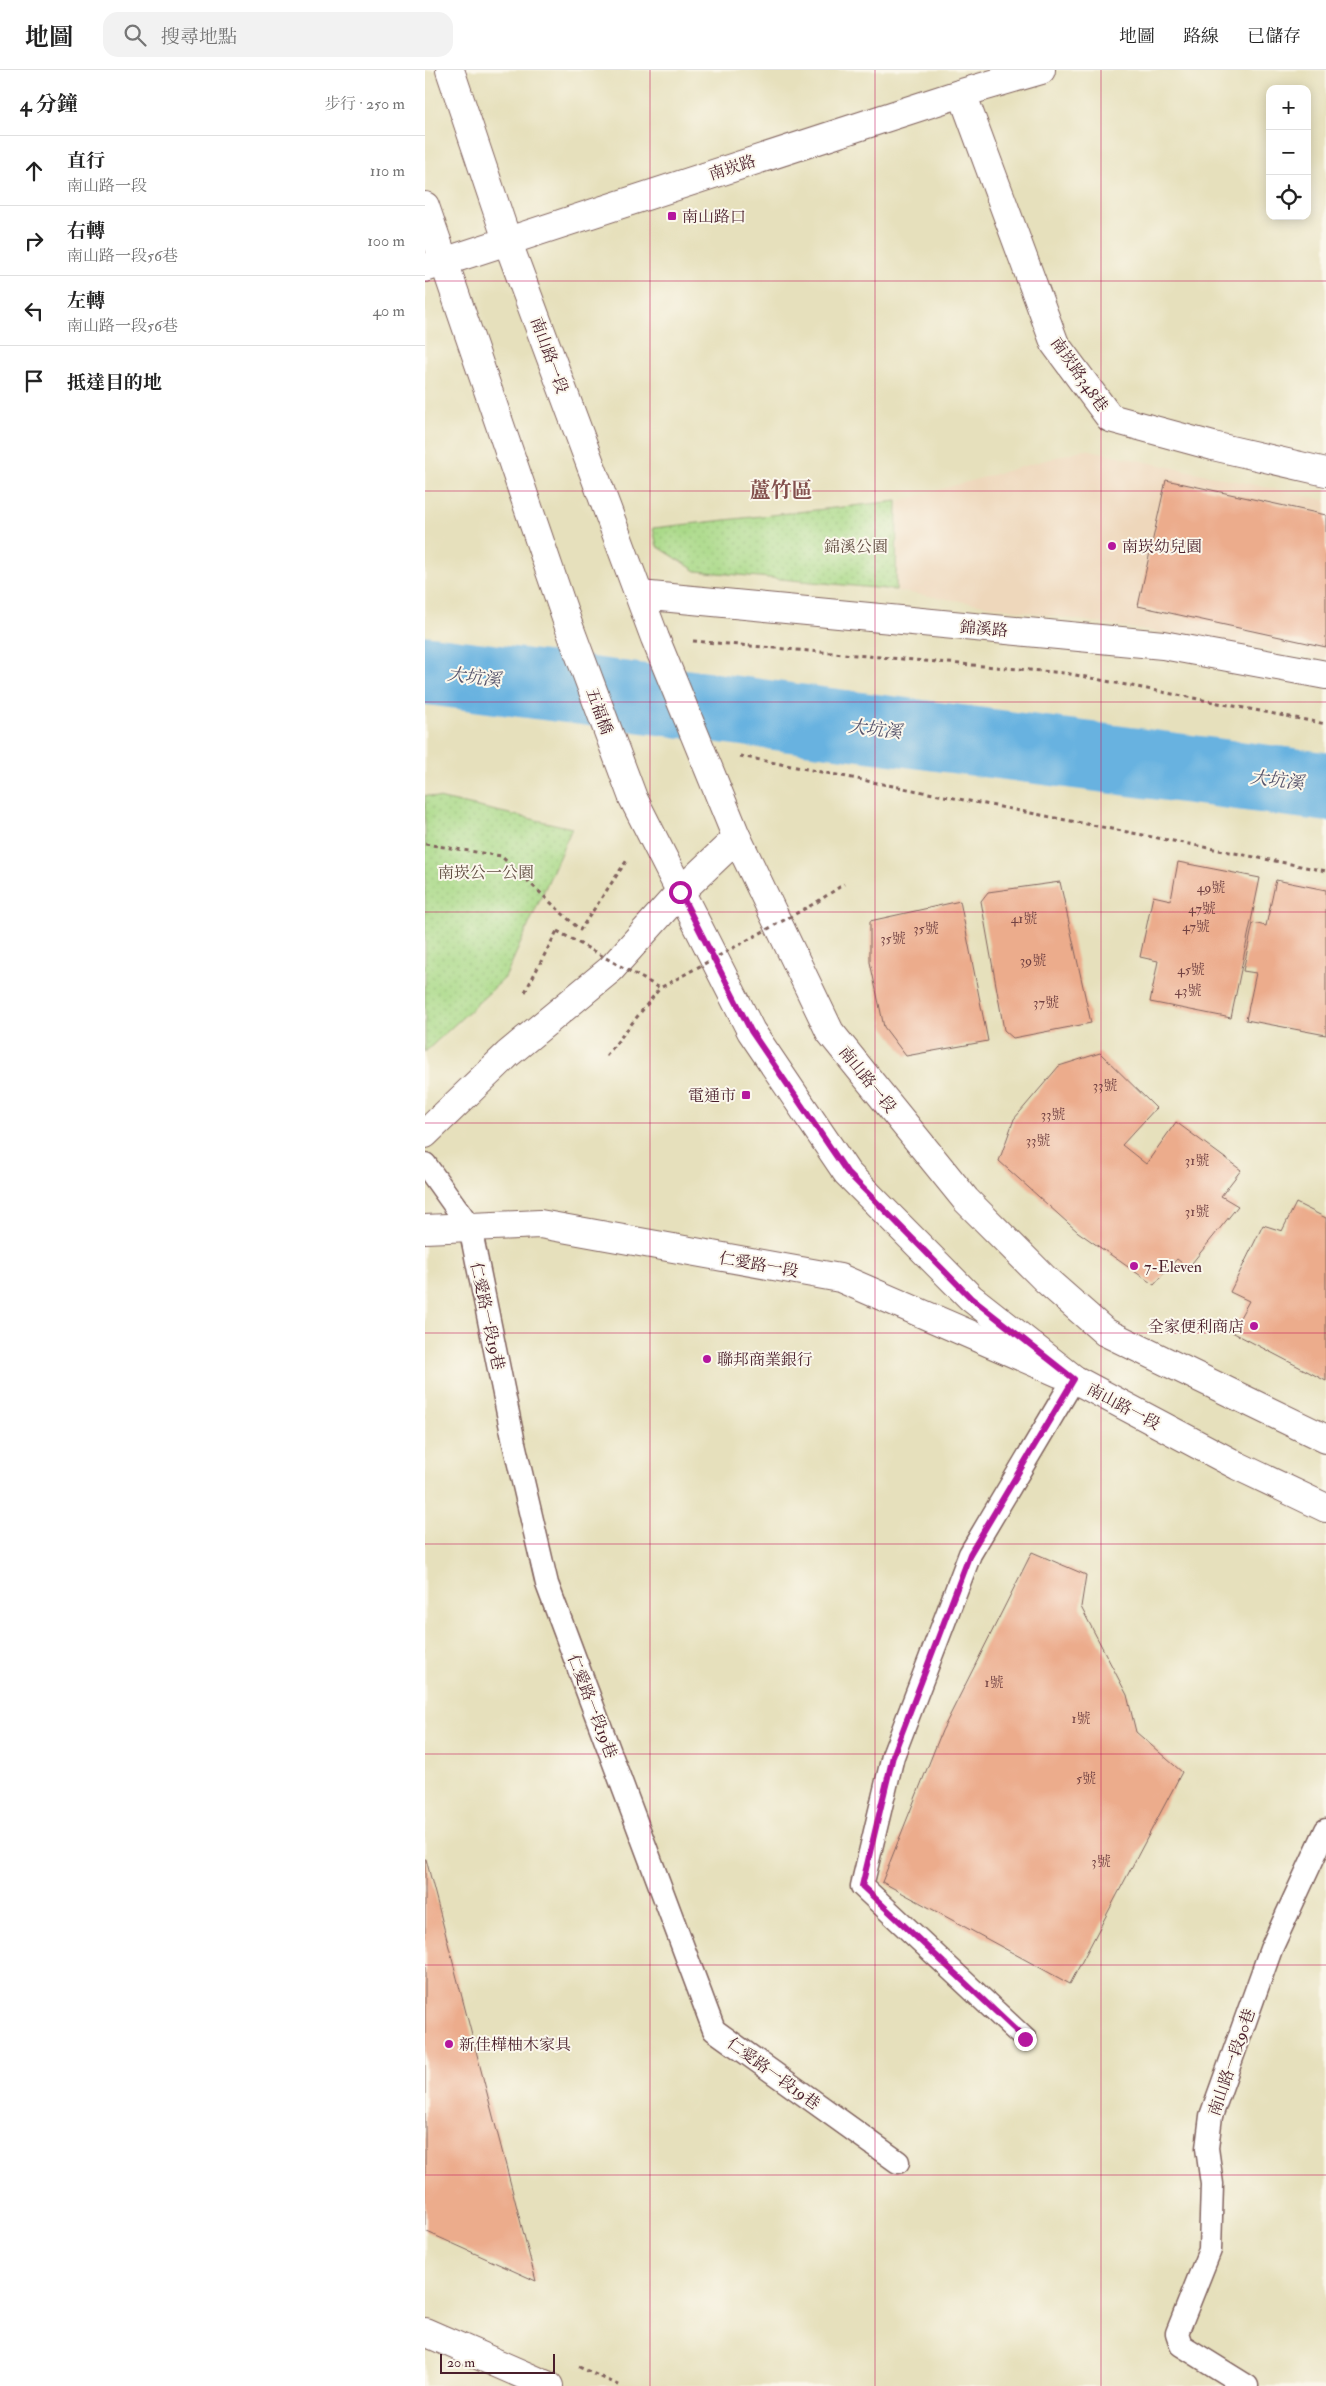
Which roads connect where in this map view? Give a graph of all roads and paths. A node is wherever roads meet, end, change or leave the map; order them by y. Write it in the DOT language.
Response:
graph roads {
  1 [pos="450,70"];
  2 [pos="1041,70"];
  3 [pos="962,93"];
  4 [pos="425,206"];
  5 [pos="507,240"];
  6 [pos="435,265"];
  7 [pos="1326,472"];
  8 [pos="640,595"];
  9 [pos="655,638"];
  10 [pos="1326,675"];
  11 [pos="1326,724"];
  12 [pos="739,756"];
  13 [pos="633,798"];
  14 [pos="737,838"];
  15 [pos="425,844"];
  16 [pos="629,857"];
  17 [pos="1326,871"];
  18 [pos="844,884"];
  19 [pos="680,892"];
  20 [pos="660,988"];
  21 [pos="525,992"];
  22 [pos="606,1056"];
  23 [pos="425,1134"];
  24 [pos="425,1164"];
  25 [pos="470,1227"];
  26 [pos="425,1230"];
  27 [pos="1074,1379"];
  28 [pos="1326,1439"];
  29 [pos="1326,1508"];
  30 [pos="1326,1830"];
  31 [pos="1025,2039"];
  32 [pos="898,2162"];
  33 [pos="425,2332"];
  34 [pos="549,2386"];
  35 [pos="1247,2386"];
  1 -- 5 [label="street, 南山路一段"];
  2 -- 3 [label="street, 南崁路"];
  3 -- 5 [label="street, 南崁路"];
  3 -- 7 [label="street, 南崁路348巷"];
  4 -- 6 [label="street"];
  5 -- 6 [label="street, 南崁路"];
  5 -- 8 [label="street, 南山路一段"];
  6 -- 13 [label="street, 五福橋"];
  8 -- 9 [label="street, 南山路一段"];
  8 -- 10 [label="street, 錦溪路"];
  9 -- 11 [label="path"];
  9 -- 14 [label="street, 南山路一段"];
  12 -- 17 [label="path"];
  13 -- 19 [label="street, 南山路一段"];
  14 -- 19 [label="street"];
  14 -- 28 [label="street, 南山路一段"];
  15 -- 16 [label="path"];
  18 -- 20 [label="path, bridge"];
  19 -- 23 [label="street"];
  19 -- 27 [label="street, 南山路一段"];
  20 -- 21 [label="path, bridge"];
  20 -- 22 [label="path"];
  24 -- 25 [label="lane, 仁愛路一段19巷"];
  25 -- 26 [label="street, 仁愛路一段"];
  25 -- 27 [label="street, 仁愛路一段"];
  25 -- 32 [label="lane, 仁愛路一段19巷"];
  27 -- 29 [label="street, 南山路一段"];
  27 -- 31 [label="lane"];
  30 -- 35 [label="lane, 南山路一段90巷"];
  33 -- 34 [label="street"];
}
